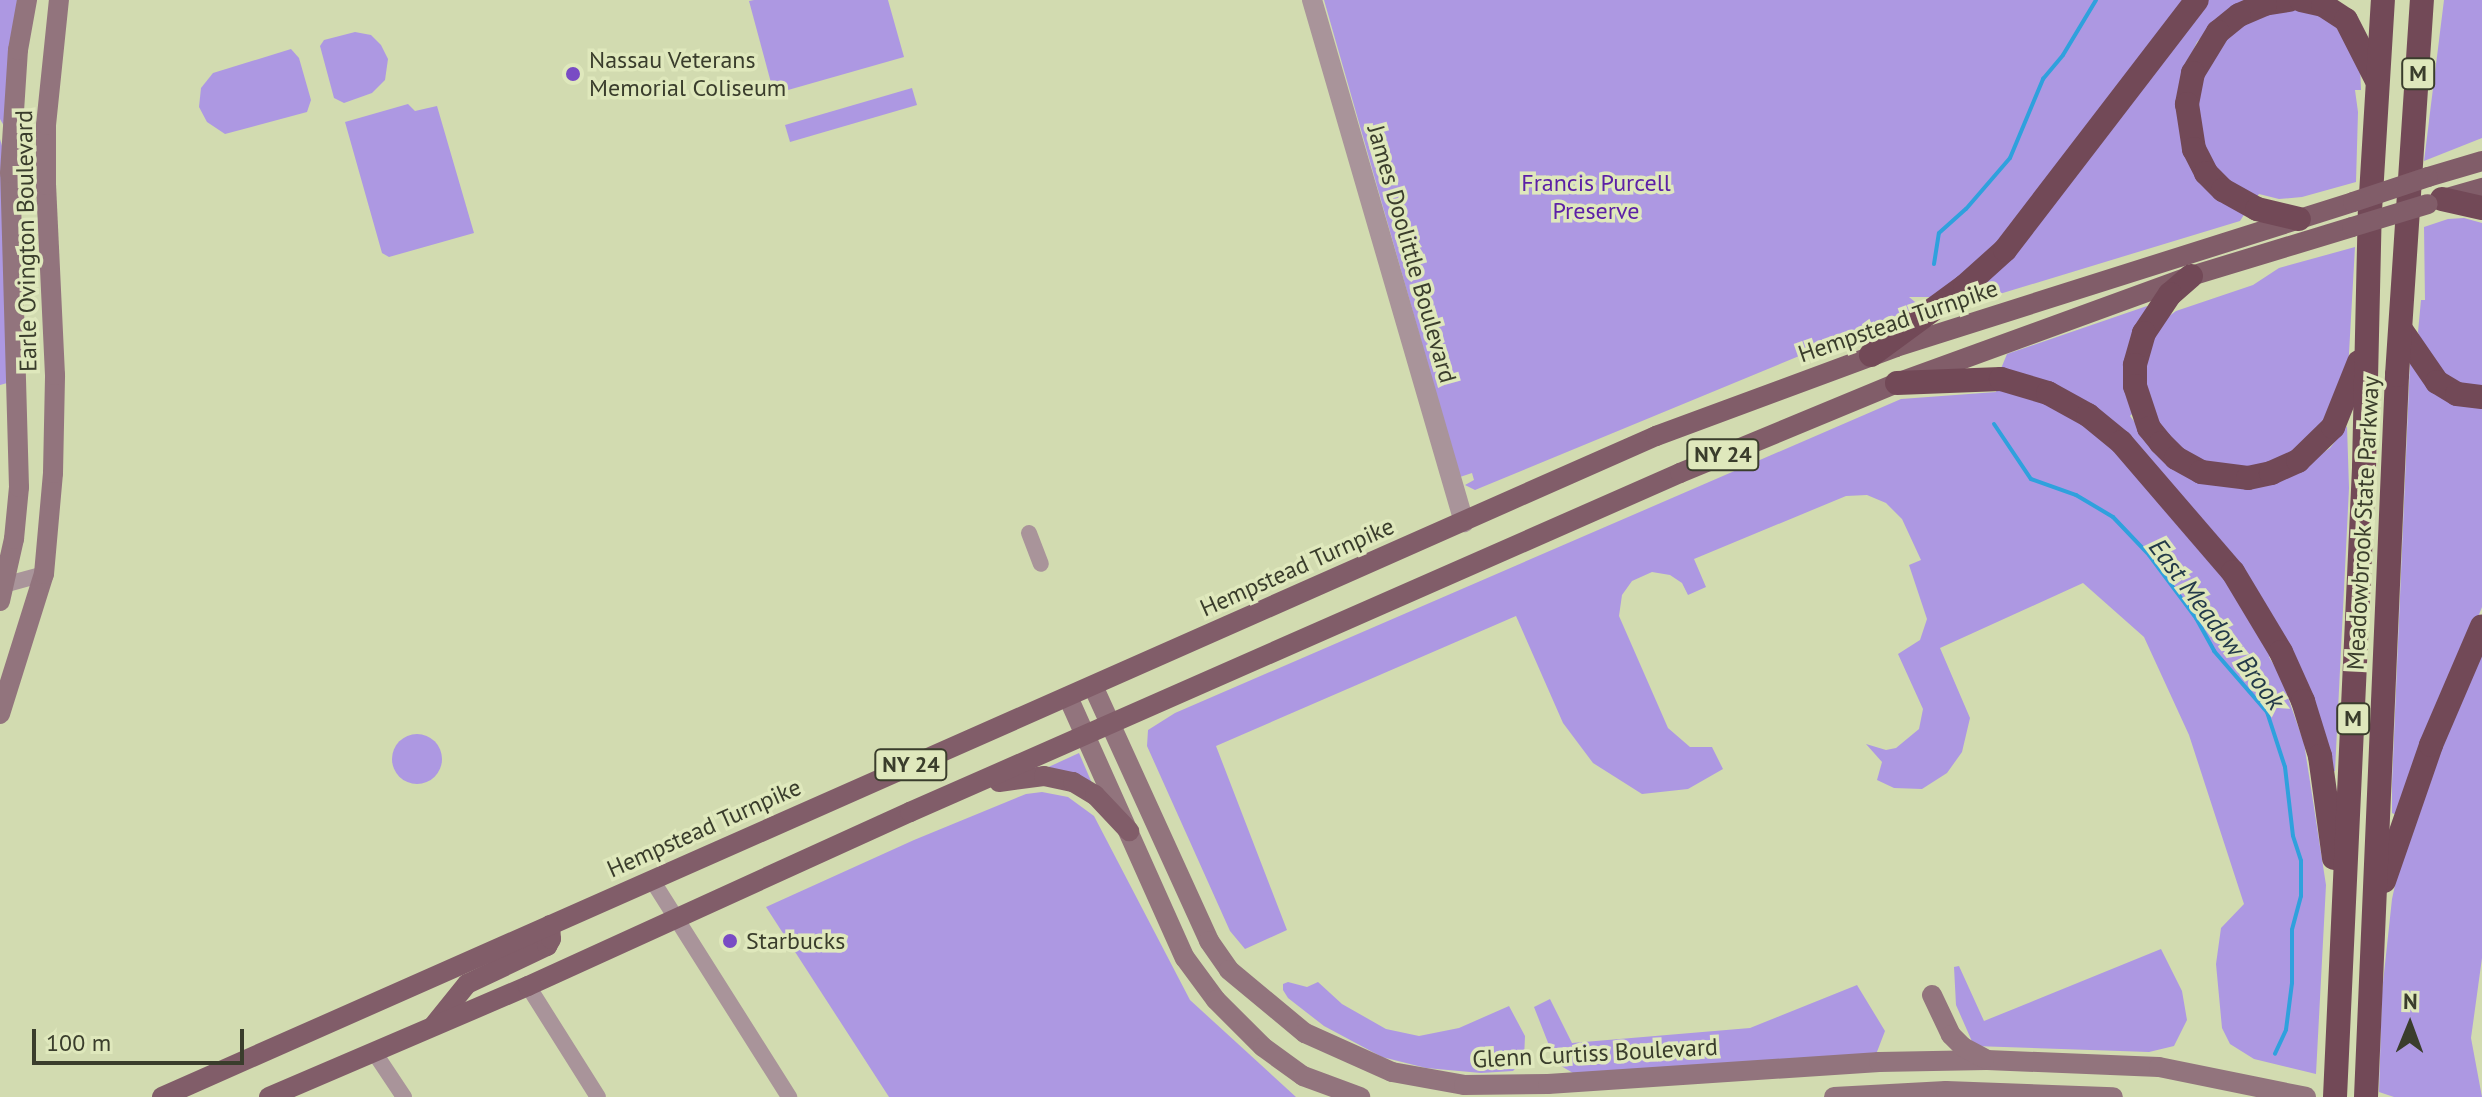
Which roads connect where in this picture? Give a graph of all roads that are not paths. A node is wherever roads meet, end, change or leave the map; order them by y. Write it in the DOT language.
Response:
graph roads {
  1 [pos="27,0"];
  2 [pos="59,0"];
  3 [pos="1312,0"];
  4 [pos="2197,0"];
  5 [pos="2289,0"];
  6 [pos="2301,0"];
  7 [pos="2383,0"];
  8 [pos="2422,0"];
  9 [pos="2433,0"];
  10 [pos="2379,85"];
  11 [pos="0,139"];
  12 [pos="2413,148"];
  13 [pos="2482,161"];
  14 [pos="10,173"];
  15 [pos="2482,188"];
  16 [pos="2435,201"];
  17 [pos="2482,208"];
  18 [pos="2299,219"];
  19 [pos="2191,276"];
  20 [pos="2402,331"];
  21 [pos="2367,341"];
  22 [pos="1871,355"];
  23 [pos="1897,383"];
  24 [pos="2482,397"];
  25 [pos="1464,522"];
  26 [pos="1029,533"];
  27 [pos="1041,564"];
  28 [pos="44,574"];
  29 [pos="2,590"];
  30 [pos="2482,626"];
  31 [pos="1093,686"];
  32 [pos="1068,697"];
  33 [pos="0,714"];
  34 [pos="1110,725"];
  35 [pos="1085,736"];
  36 [pos="934,802"];
  37 [pos="1129,831"];
  38 [pos="652,880"];
  39 [pos="2376,902"];
  40 [pos="2342,903"];
  41 [pos="676,918"];
  42 [pos="550,925"];
  43 [pos="1229,970"];
  44 [pos="528,986"];
  45 [pos="1208,988"];
  46 [pos="1932,995"];
  47 [pos="432,1027"];
  48 [pos="374,1052"];
  49 [pos="1987,1060"];
  50 [pos="2126,1065"];
  51 [pos="2074,1096"];
  52 [pos="162,1097"];
  53 [pos="269,1097"];
  54 [pos="404,1097"];
  55 [pos="598,1097"];
  56 [pos="789,1097"];
  57 [pos="1360,1097"];
  58 [pos="1834,1097"];
  59 [pos="2113,1097"];
  60 [pos="2306,1097"];
  61 [pos="2335,1097"];
  62 [pos="2366,1097"];
  1 -- 14 [label="main road, Earle Ovington Boulevard"];
  2 -- 28 [label="main road, Earle Ovington Boulevard"];
  3 -- 25 [label="street, James Doolittle Boulevard"];
  4 -- 22 [label="highway"];
  5 -- 18 [label="highway"];
  6 -- 10 [label="highway"];
  7 -- 10 [label="highway, Meadowbrook State Parkway / M"];
  8 -- 12 [label="highway, Meadowbrook State Parkway / M"];
  9 -- 12 [label="highway"];
  10 -- 21 [label="highway, Meadowbrook State Parkway / M"];
  11 -- 14 [label="street"];
  12 -- 20 [label="highway, Meadowbrook State Parkway / M"];
  13 -- 18 [label="main road, Hempstead Turnpike / NY 24, bridge"];
  14 -- 29 [label="main road, Earle Ovington Boulevard"];
  15 -- 16 [label="main road, NY 24"];
  16 -- 17 [label="highway"];
  16 -- 19 [label="main road, NY 24, bridge"];
  18 -- 22 [label="main road, Hempstead Turnpike / NY 24"];
  19 -- 21 [label="highway"];
  19 -- 23 [label="main road, NY 24"];
  20 -- 24 [label="highway"];
  20 -- 39 [label="highway, Meadowbrook State Parkway / M"];
  21 -- 40 [label="highway, Meadowbrook State Parkway / M"];
  22 -- 25 [label="main road, Hempstead Turnpike / NY 24"];
  23 -- 34 [label="main road, NY 24"];
  23 -- 40 [label="highway"];
  25 -- 31 [label="main road, Hempstead Turnpike / NY 24"];
  26 -- 27 [label="street"];
  28 -- 29 [label="street"];
  28 -- 33 [label="main road, Earle Ovington Boulevard"];
  30 -- 39 [label="highway"];
  31 -- 32 [label="main road, Hempstead Turnpike / NY 24"];
  31 -- 34 [label="main road, Glenn Curtiss Boulevard"];
  32 -- 35 [label="main road"];
  32 -- 38 [label="main road, Hempstead Turnpike / NY 24"];
  34 -- 35 [label="main road, NY 24"];
  34 -- 43 [label="main road, Glenn Curtiss Boulevard"];
  35 -- 36 [label="main road, NY 24"];
  35 -- 37 [label="main road"];
  36 -- 37 [label="main road"];
  36 -- 41 [label="main road, NY 24"];
  37 -- 45 [label="main road"];
  38 -- 41 [label="street"];
  38 -- 42 [label="main road, Hempstead Turnpike / NY 24"];
  39 -- 62 [label="highway, Meadowbrook State Parkway / M"];
  40 -- 61 [label="highway, Meadowbrook State Parkway / M"];
  41 -- 44 [label="main road, NY 24"];
  41 -- 56 [label="street"];
  42 -- 47 [label="main road"];
  42 -- 52 [label="main road, Hempstead Turnpike / NY 24"];
  43 -- 45 [label="main road"];
  43 -- 49 [label="main road, Glenn Curtiss Boulevard"];
  44 -- 47 [label="main road, NY 24"];
  44 -- 55 [label="street"];
  45 -- 57 [label="main road"];
  46 -- 49 [label="main road"];
  47 -- 48 [label="main road, NY 24"];
  48 -- 53 [label="main road, NY 24"];
  48 -- 54 [label="street"];
  49 -- 50 [label="main road, Glenn Curtiss Boulevard"];
  50 -- 51 [label="main road"];
  50 -- 60 [label="main road, Glenn Curtiss Boulevard"];
  51 -- 58 [label="main road"];
  51 -- 59 [label="main road"];
}
